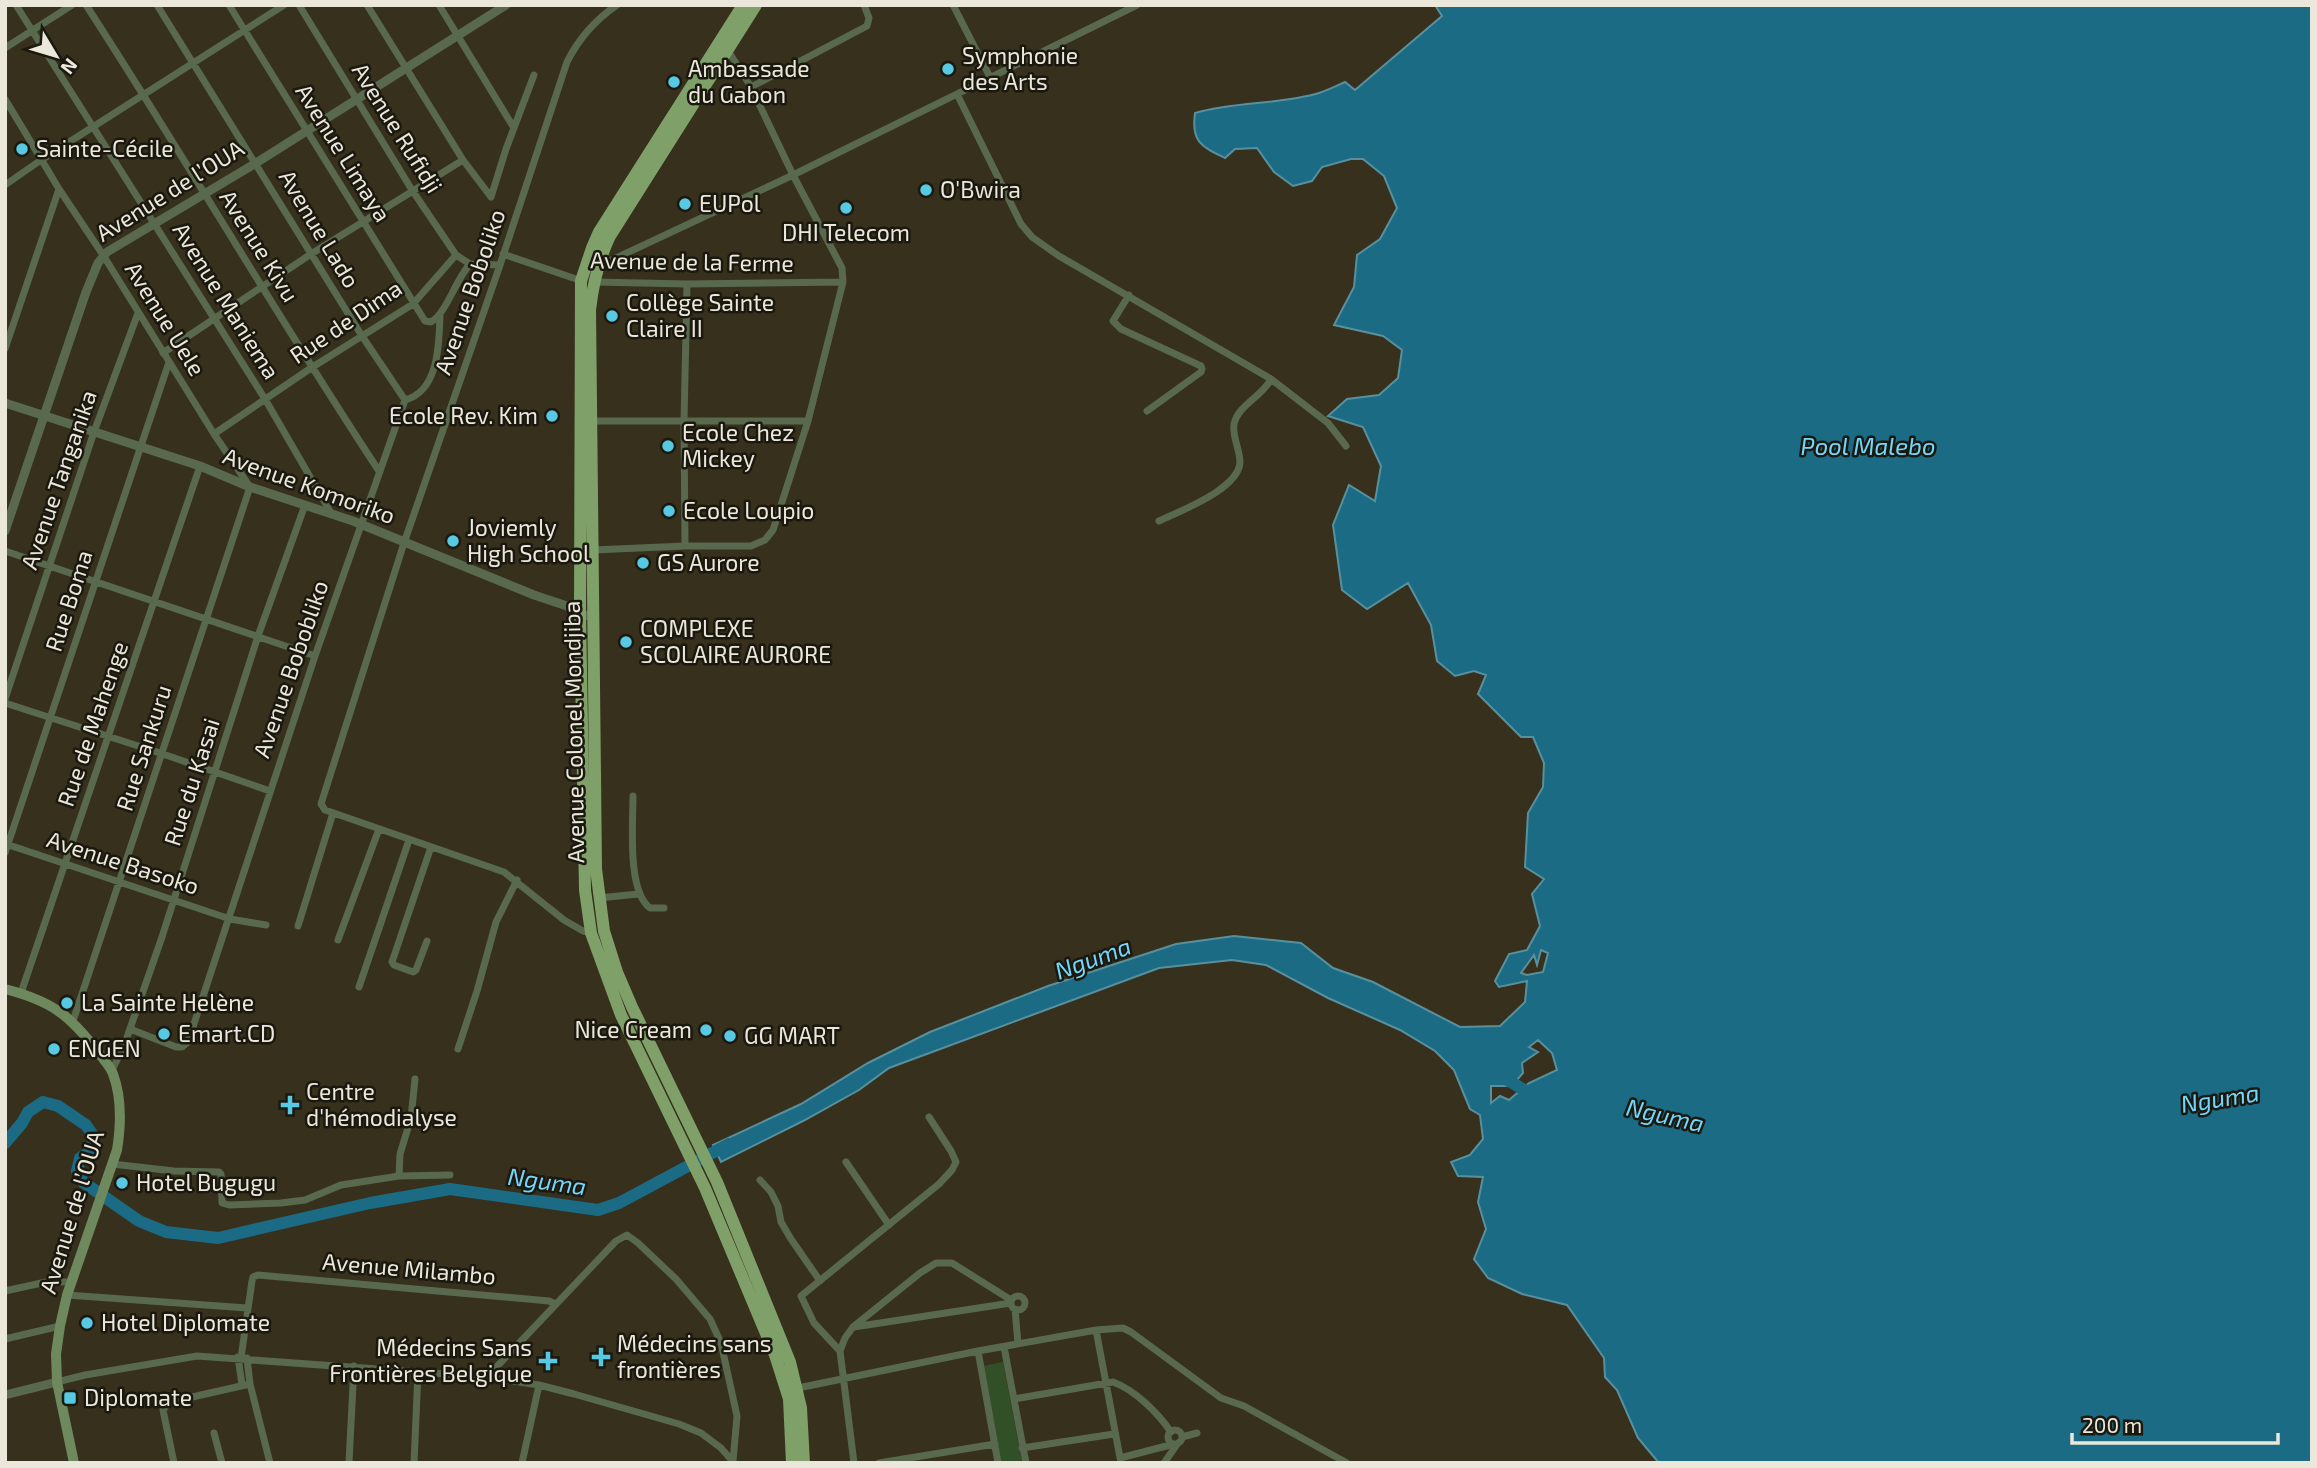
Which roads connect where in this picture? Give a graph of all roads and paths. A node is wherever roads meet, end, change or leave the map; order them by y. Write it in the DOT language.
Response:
graph roads {
  1 [pos="16,5"];
  2 [pos="72,5"];
  3 [pos="86,5"];
  4 [pos="157,5"];
  5 [pos="229,5"];
  6 [pos="284,5"];
  7 [pos="299,5"];
  8 [pos="367,5"];
  9 [pos="439,5"];
  10 [pos="506,5"];
  11 [pos="617,5"];
  12 [pos="743,5"];
  13 [pos="756,5"];
  14 [pos="864,5"];
  15 [pos="953,5"];
  16 [pos="1137,5"];
  17 [pos="245,30"];
  18 [pos="32,31"];
  19 [pos="459,35"];
  20 [pos="723,47"];
  21 [pos="5,48"];
  22 [pos="192,64"];
  23 [pos="405,69"];
  24 [pos="534,75"];
  25 [pos="990,77"];
  26 [pos="751,87"];
  27 [pos="957,94"];
  28 [pos="144,95"];
  29 [pos="356,100"];
  30 [pos="6,104"];
  31 [pos="92,127"];
  32 [pos="514,128"];
  33 [pos="306,131"];
  34 [pos="41,160"];
  35 [pos="463,160"];
  36 [pos="256,163"];
  37 [pos="793,175"];
  38 [pos="5,185"];
  39 [pos="59,189"];
  40 [pos="412,190"];
  41 [pos="205,195"];
  42 [pos="363,222"];
  43 [pos="155,224"];
  44 [pos="311,254"];
  45 [pos="503,254"];
  46 [pos="103,255"];
  47 [pos="456,255"];
  48 [pos="470,264"];
  49 [pos="500,265"];
  50 [pos="589,276"];
  51 [pos="843,282"];
  52 [pos="687,284"];
  53 [pos="262,287"];
  54 [pos="1129,295"];
  55 [pos="413,304"];
  56 [pos="138,313"];
  57 [pos="440,315"];
  58 [pos="214,319"];
  59 [pos="362,336"];
  60 [pos="5,349"];
  61 [pos="163,353"];
  62 [pos="169,362"];
  63 [pos="311,368"];
  64 [pos="1271,379"];
  65 [pos="265,399"];
  66 [pos="405,400"];
  67 [pos="5,403"];
  68 [pos="1147,411"];
  69 [pos="44,415"];
  70 [pos="592,421"];
  71 [pos="684,421"];
  72 [pos="808,421"];
  73 [pos="94,432"];
  74 [pos="214,434"];
  75 [pos="1346,446"];
  76 [pos="140,447"];
  77 [pos="200,466"];
  78 [pos="379,471"];
  79 [pos="250,487"];
  80 [pos="304,505"];
  81 [pos="331,513"];
  82 [pos="1159,521"];
  83 [pos="360,524"];
  84 [pos="5,531"];
  85 [pos="404,543"];
  86 [pos="685,546"];
  87 [pos="593,550"];
  88 [pos="5,551"];
  89 [pos="49,567"];
  90 [pos="95,582"];
  91 [pos="154,602"];
  92 [pos="580,615"];
  93 [pos="594,616"];
  94 [pos="207,620"];
  95 [pos="258,636"];
  96 [pos="315,656"];
  97 [pos="5,701"];
  98 [pos="50,717"];
  99 [pos="109,737"];
  100 [pos="163,754"];
  101 [pos="216,772"];
  102 [pos="270,792"];
  103 [pos="633,796"];
  104 [pos="333,813"];
  105 [pos="379,829"];
  106 [pos="408,840"];
  107 [pos="6,847"];
  108 [pos="431,847"];
  109 [pos="66,864"];
  110 [pos="517,880"];
  111 [pos="121,883"];
  112 [pos="638,894"];
  113 [pos="599,898"];
  114 [pos="174,900"];
  115 [pos="664,908"];
  116 [pos="230,919"];
  117 [pos="266,925"];
  118 [pos="298,926"];
  119 [pos="598,932"];
  120 [pos="338,940"];
  121 [pos="427,941"];
  122 [pos="359,987"];
  123 [pos="5,989"];
  124 [pos="21,993"];
  125 [pos="73,1021"];
  126 [pos="130,1029"];
  127 [pos="458,1048"];
  128 [pos="112,1070"];
  129 [pos="415,1079"];
  130 [pos="929,1118"];
  131 [pos="846,1162"];
  132 [pos="112,1164"];
  133 [pos="450,1175"];
  134 [pos="399,1176"];
  135 [pos="760,1180"];
  136 [pos="889,1225"];
  137 [pos="820,1281"];
  138 [pos="72,1283"];
  139 [pos="5,1290"];
  140 [pos="67,1295"];
  141 [pos="555,1304"];
  142 [pos="1012,1304"];
  143 [pos="247,1308"];
  144 [pos="60,1326"];
  145 [pos="853,1327"];
  146 [pos="1096,1329"];
  147 [pos="5,1339"];
  148 [pos="1017,1344"];
  149 [pos="1004,1347"];
  150 [pos="840,1351"];
  151 [pos="978,1351"];
  152 [pos="242,1358"];
  153 [pos="354,1366"];
  154 [pos="418,1372"];
  155 [pos="487,1377"];
  156 [pos="844,1379"];
  157 [pos="57,1382"];
  158 [pos="246,1384"];
  159 [pos="1105,1384"];
  160 [pos="538,1385"];
  161 [pos="798,1388"];
  162 [pos="5,1395"];
  163 [pos="1014,1399"];
  164 [pos="214,1433"];
  165 [pos="1198,1433"];
  166 [pos="1114,1434"];
  167 [pos="1178,1441"];
  168 [pos="995,1444"];
  169 [pos="1022,1448"];
  170 [pos="1121,1460"];
  171 [pos="349,1462"];
  172 [pos="734,1462"];
  173 [pos="74,1463"];
  174 [pos="174,1463"];
  175 [pos="222,1463"];
  176 [pos="270,1463"];
  177 [pos="414,1463"];
  178 [pos="522,1463"];
  179 [pos="792,1463"];
  180 [pos="804,1463"];
  181 [pos="854,1463"];
  182 [pos="878,1463"];
  183 [pos="999,1463"];
  184 [pos="1026,1463"];
  185 [pos="1164,1463"];
  186 [pos="1347,1463"];
  1 -- 18 [label="street, Avenue Maniema"];
  2 -- 18 [label="street"];
  3 -- 28 [label="street, Avenue Kivu"];
  4 -- 22 [label="street, Avenue Lado"];
  5 -- 17 [label="street, Avenue Limaya"];
  6 -- 17 [label="street"];
  7 -- 29 [label="street, Avenue Rufidji"];
  8 -- 23 [label="street"];
  9 -- 19 [label="street"];
  10 -- 19 [label="street, Avenue de l’OUA"];
  11 -- 45 [label="street, Avenue Boboliko"];
  12 -- 20 [label="main road, Avenue Colonel Mondjiba"];
  13 -- 20 [label="main road, Avenue Colonel Mondjiba"];
  14 -- 26 [label="street"];
  15 -- 25 [label="street"];
  16 -- 25 [label="street"];
  17 -- 22 [label="street"];
  17 -- 33 [label="street, Avenue Limaya"];
  18 -- 21 [label="street"];
  18 -- 31 [label="street, Avenue Maniema"];
  19 -- 23 [label="street, Avenue de l’OUA"];
  19 -- 32 [label="street"];
  20 -- 26 [label="street"];
  20 -- 50 [label="main road, Avenue Colonel Mondjiba"];
  22 -- 28 [label="street"];
  22 -- 36 [label="street, Avenue Lado"];
  23 -- 29 [label="street, Avenue de l’OUA"];
  23 -- 35 [label="street"];
  24 -- 32 [label="street"];
  25 -- 27 [label="street"];
  26 -- 37 [label="street"];
  27 -- 37 [label="street"];
  27 -- 54 [label="street"];
  28 -- 31 [label="street"];
  28 -- 41 [label="street, Avenue Kivu"];
  29 -- 33 [label="street, Avenue de l’OUA"];
  29 -- 40 [label="street, Avenue Rufidji"];
  30 -- 34 [label="street, Avenue Uele"];
  31 -- 34 [label="street"];
  31 -- 43 [label="street, Avenue Maniema"];
  32 -- 35 [label="street"];
  33 -- 36 [label="street, Avenue de l’OUA"];
  33 -- 42 [label="street, Avenue Limaya"];
  34 -- 38 [label="street"];
  34 -- 39 [label="street, Avenue Uele"];
  35 -- 40 [label="street"];
  36 -- 41 [label="street, Avenue de l’OUA"];
  36 -- 44 [label="street, Avenue Lado"];
  37 -- 50 [label="street"];
  37 -- 51 [label="street"];
  39 -- 46 [label="street, Avenue Uele"];
  39 -- 60 [label="street"];
  40 -- 42 [label="street"];
  40 -- 47 [label="street, Avenue Rufidji"];
  41 -- 43 [label="street, Avenue de l’OUA"];
  41 -- 53 [label="street, Avenue Kivu"];
  42 -- 44 [label="street"];
  42 -- 55 [label="street, Avenue Limaya"];
  43 -- 46 [label="street, Avenue de l’OUA"];
  43 -- 58 [label="street, Avenue Maniema"];
  44 -- 53 [label="street"];
  44 -- 59 [label="street, Avenue Lado"];
  45 -- 49 [label="street, Avenue Boboliko"];
  45 -- 50 [label="street, Avenue de la Ferme"];
  46 -- 56 [label="street, Avenue Uele"];
  46 -- 69 [label="street, Avenue de l’OUA"];
  47 -- 48 [label="street, Avenue Rufidji"];
  47 -- 55 [label="street, Rue de Dima"];
  48 -- 49 [label="street"];
  48 -- 57 [label="street, Avenue Bobobliko"];
  49 -- 85 [label="street, Avenue Boboliko"];
  50 -- 52 [label="street, Avenue de la Ferme"];
  50 -- 70 [label="main road, Avenue Colonel Mondjiba"];
  50 -- 92 [label="main road, Avenue Colonel Mondjiba"];
  51 -- 52 [label="street, Avenue de la Ferme"];
  51 -- 72 [label="street"];
  52 -- 71 [label="street"];
  53 -- 58 [label="street"];
  53 -- 63 [label="street, Avenue Kivu"];
  54 -- 64 [label="street"];
  54 -- 68 [label="street"];
  55 -- 57 [label="street, Avenue Limaya"];
  55 -- 59 [label="street, Rue de Dima"];
  56 -- 61 [label="street, Avenue Uele"];
  56 -- 73 [label="street, Avenue Tanganika"];
  57 -- 66 [label="street, Avenue Bobobliko"];
  58 -- 61 [label="street"];
  58 -- 65 [label="street, Avenue Maniema"];
  59 -- 63 [label="street, Rue de Dima"];
  59 -- 66 [label="street, Avenue Lado"];
  61 -- 62 [label="street, Avenue Uele"];
  62 -- 74 [label="street, Avenue Uele"];
  62 -- 76 [label="street, Rue Boma"];
  63 -- 65 [label="street, Rue de Dima"];
  63 -- 78 [label="street, Avenue Kivu"];
  64 -- 75 [label="street"];
  64 -- 82 [label="street"];
  65 -- 74 [label="street, Rue de Dima"];
  65 -- 81 [label="street, Avenue Maniema"];
  66 -- 78 [label="street, Avenue Bobobliko"];
  67 -- 69 [label="street, Avenue Komoriko"];
  69 -- 73 [label="street, Avenue Komoriko"];
  69 -- 84 [label="street, Avenue de l’OUA"];
  70 -- 71 [label="street"];
  70 -- 87 [label="main road, Avenue Colonel Mondjiba"];
  71 -- 72 [label="street"];
  71 -- 86 [label="street"];
  72 -- 86 [label="street"];
  73 -- 76 [label="street, Avenue Komoriko"];
  73 -- 89 [label="street, Avenue Tanganika"];
  74 -- 79 [label="street, Avenue Uele"];
  76 -- 77 [label="street, Avenue Komoriko"];
  76 -- 90 [label="street, Rue Boma"];
  77 -- 79 [label="street, Avenue Komoriko"];
  77 -- 91 [label="street, Rue de Mahenge"];
  78 -- 83 [label="street, Avenue Bobobliko"];
  79 -- 80 [label="street, Avenue Komoriko"];
  79 -- 94 [label="street, Rue Sankuru"];
  80 -- 81 [label="street, Avenue Komoriko"];
  80 -- 95 [label="street, Rue du Kasai"];
  81 -- 83 [label="street, Avenue Komoriko"];
  83 -- 85 [label="street, Avenue Komoriko"];
  83 -- 96 [label="street, Avenue Bobobliko"];
  85 -- 92 [label="street, Avenue Komoriko"];
  85 -- 104 [label="street, Avenue Boboliko"];
  86 -- 87 [label="street"];
  87 -- 93 [label="main road, Avenue Colonel Mondjiba"];
  88 -- 89 [label="street"];
  89 -- 90 [label="street"];
  89 -- 97 [label="street, Avenue Tanganika"];
  90 -- 91 [label="street"];
  90 -- 98 [label="street, Rue Boma"];
  91 -- 94 [label="street"];
  91 -- 99 [label="street, Rue de Mahenge"];
  92 -- 93 [label="street, Avenue Komoriko"];
  92 -- 119 [label="main road, Avenue Colonel Mondjiba"];
  93 -- 113 [label="main road, Avenue Colonel Mondjiba"];
  94 -- 95 [label="street"];
  94 -- 100 [label="street, Rue Sankuru"];
  95 -- 96 [label="street"];
  95 -- 101 [label="street, Rue du Kasai"];
  96 -- 102 [label="street, Avenue Bobobliko"];
  97 -- 98 [label="street"];
  98 -- 99 [label="street"];
  98 -- 107 [label="street, Rue Boma"];
  99 -- 100 [label="street"];
  99 -- 109 [label="street, Rue de Mahenge"];
  100 -- 101 [label="street"];
  100 -- 111 [label="street, Rue Sankuru"];
  101 -- 102 [label="street"];
  101 -- 114 [label="street, Rue du Kasai"];
  102 -- 116 [label="street, Avenue Bobobliko"];
  103 -- 112 [label="street"];
  104 -- 105 [label="street"];
  104 -- 118 [label="street"];
  105 -- 106 [label="street"];
  105 -- 120 [label="street"];
  106 -- 108 [label="street"];
  106 -- 122 [label="street"];
  107 -- 109 [label="street, Avenue Basoko"];
  108 -- 110 [label="street"];
  108 -- 121 [label="street"];
  109 -- 111 [label="street, Avenue Basoko"];
  109 -- 124 [label="street, Rue de Mahenge"];
  110 -- 119 [label="street"];
  110 -- 127 [label="street"];
  111 -- 114 [label="street, Avenue Basoko"];
  111 -- 125 [label="street, Rue Sankuru"];
  112 -- 113 [label="street"];
  112 -- 115 [label="street"];
  113 -- 119 [label="main road, Avenue Colonel Mondjiba"];
  114 -- 116 [label="street, Avenue Basoko"];
  114 -- 126 [label="street, Rue du Kasai"];
  116 -- 117 [label="street, Avenue Basoko"];
  116 -- 126 [label="street, Avenue Bobobliko"];
  119 -- 161 [label="main road, Avenue Colonel Mondjiba"];
  119 -- 179 [label="main road, Avenue Colonel Mondjiba"];
  123 -- 124 [label="main road, Avenue de l’OUA"];
  124 -- 125 [label="main road, Avenue de l’OUA"];
  125 -- 128 [label="main road, Avenue de l’OUA"];
  126 -- 128 [label="street, Rue du Kasai"];
  128 -- 132 [label="main road, Avenue de l’OUA"];
  129 -- 134 [label="street"];
  130 -- 136 [label="street"];
  131 -- 136 [label="street"];
  132 -- 134 [label="street"];
  132 -- 138 [label="main road, Avenue de l’OUA"];
  133 -- 134 [label="street"];
  135 -- 137 [label="street"];
  136 -- 137 [label="street"];
  137 -- 150 [label="street"];
  138 -- 139 [label="street"];
  138 -- 140 [label="main road, Avenue de l’OUA"];
  140 -- 143 [label="street"];
  140 -- 144 [label="main road, Avenue de l’OUA"];
  141 -- 143 [label="street, Avenue Milambo"];
  141 -- 155 [label="street"];
  141 -- 172 [label="street"];
  142 -- 145 [label="street"];
  142 -- 145 [label="street"];
  142 -- 148 [label="street"];
  143 -- 152 [label="street"];
  144 -- 147 [label="street"];
  144 -- 157 [label="main road, Avenue de l’OUA"];
  145 -- 150 [label="street"];
  146 -- 148 [label="street"];
  146 -- 159 [label="street"];
  146 -- 186 [label="street"];
  148 -- 149 [label="street"];
  149 -- 151 [label="street"];
  149 -- 163 [label="street"];
  150 -- 156 [label="street"];
  151 -- 156 [label="street"];
  151 -- 168 [label="street"];
  152 -- 153 [label="street"];
  152 -- 157 [label="street"];
  152 -- 158 [label="street"];
  153 -- 154 [label="street"];
  153 -- 171 [label="street"];
  154 -- 155 [label="street"];
  154 -- 177 [label="street"];
  155 -- 160 [label="street"];
  156 -- 161 [label="street"];
  156 -- 181 [label="street"];
  157 -- 162 [label="street"];
  157 -- 173 [label="main road, Avenue de l’OUA"];
  158 -- 174 [label="street"];
  158 -- 176 [label="street"];
  159 -- 163 [label="street"];
  159 -- 166 [label="street"];
  159 -- 167 [label="street"];
  160 -- 172 [label="street"];
  160 -- 178 [label="street"];
  161 -- 180 [label="main road, Avenue Colonel Mondjiba"];
  163 -- 169 [label="street"];
  164 -- 175 [label="street"];
  165 -- 167 [label="street"];
  166 -- 169 [label="street"];
  166 -- 170 [label="street"];
  167 -- 170 [label="street"];
  167 -- 185 [label="street"];
  168 -- 182 [label="street"];
  168 -- 183 [label="street"];
  169 -- 184 [label="street"];
}
